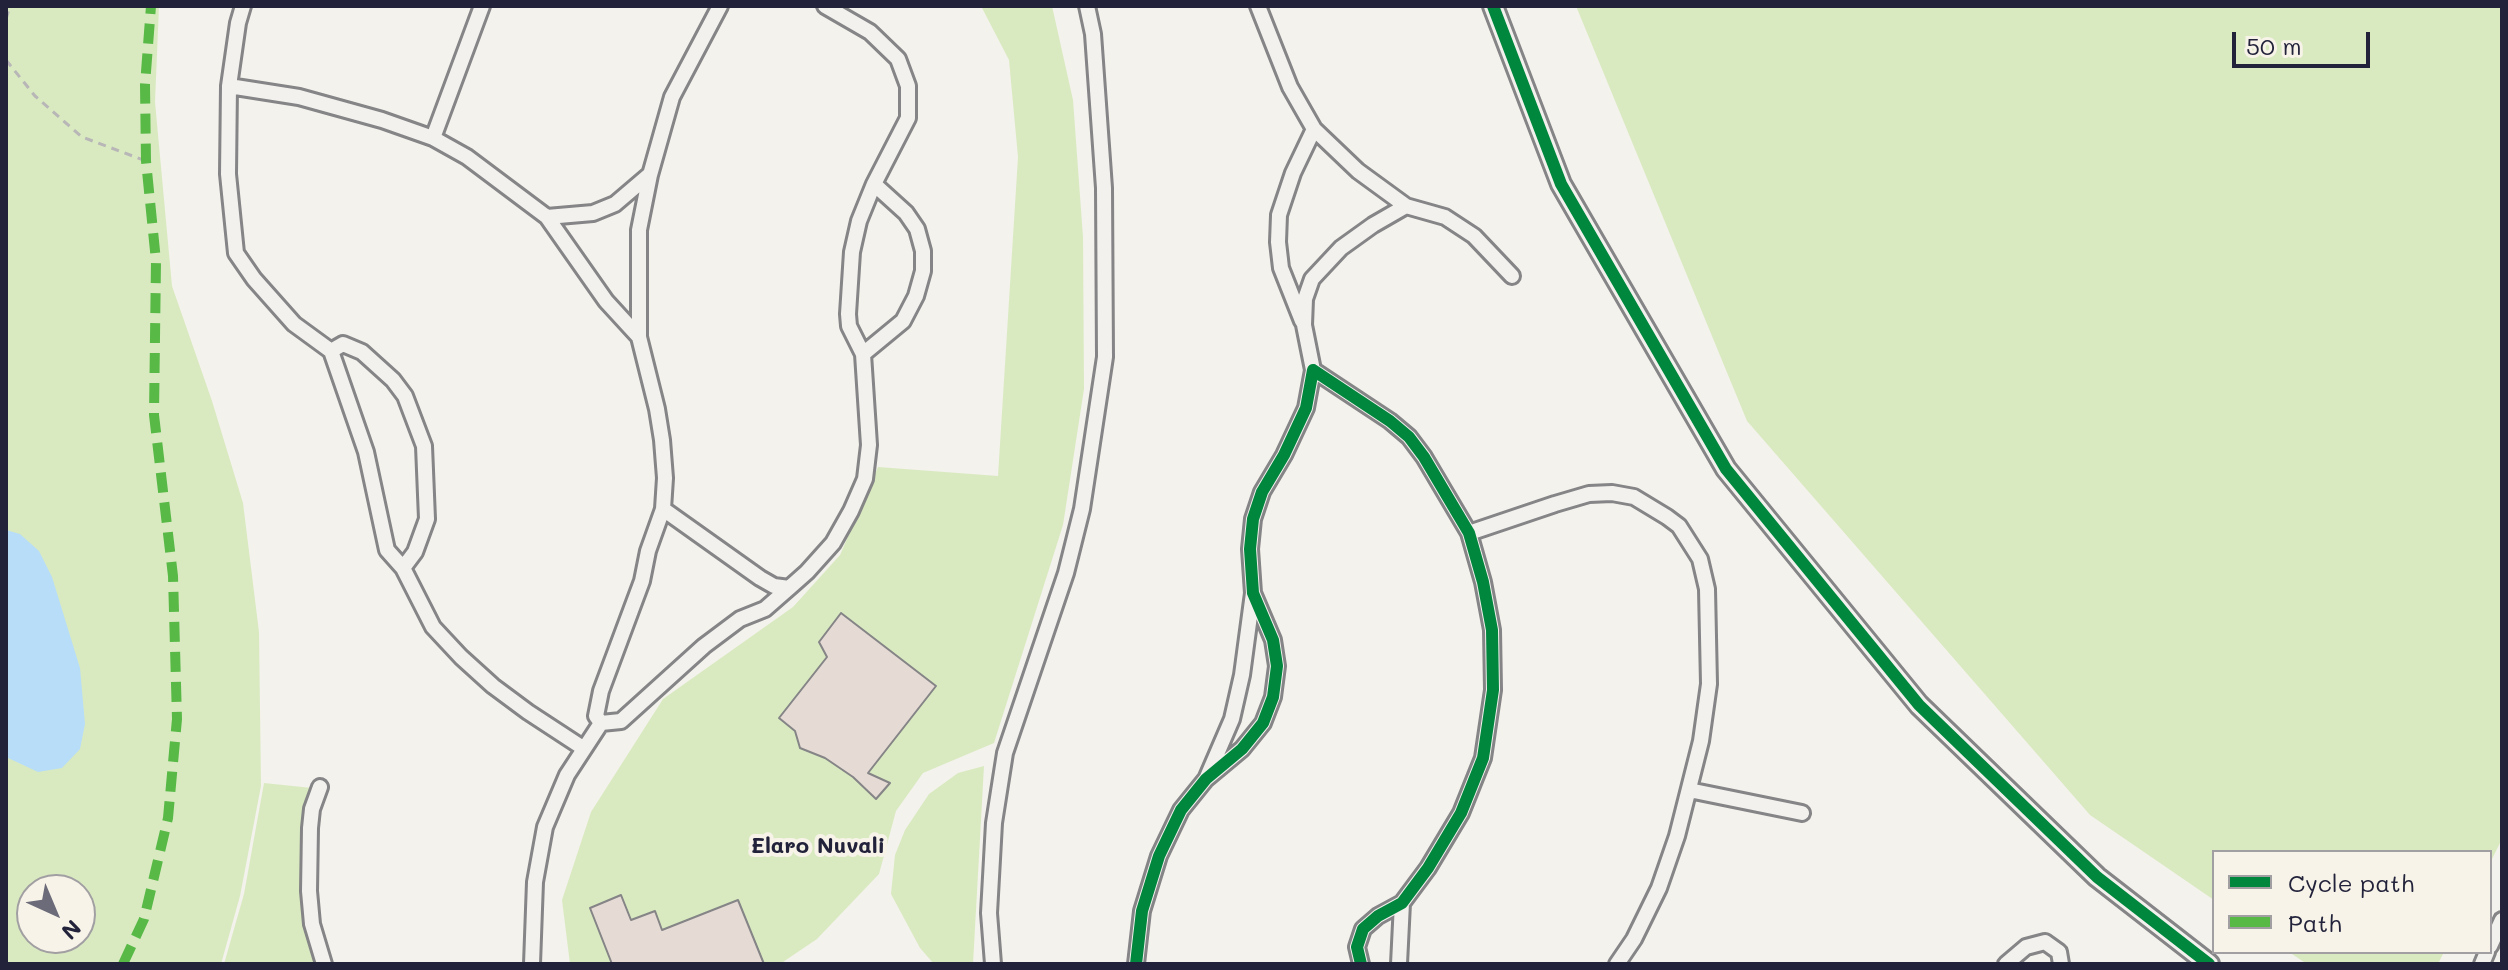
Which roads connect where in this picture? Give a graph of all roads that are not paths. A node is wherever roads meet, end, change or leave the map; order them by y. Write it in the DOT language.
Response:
graph roads {
  1 [pos="243,6"];
  2 [pos="482,6"];
  3 [pos="720,6"];
  4 [pos="825,6"];
  5 [pos="1087,6"];
  6 [pos="1258,6"];
  7 [pos="1493,6"];
  8 [pos="229,86"];
  9 [pos="1314,129"];
  10 [pos="433,138"];
  11 [pos="650,175"];
  12 [pos="874,184"];
  13 [pos="1406,206"];
  14 [pos="547,217"];
  15 [pos="1512,276"];
  16 [pos="1304,325"];
  17 [pos="639,337"];
  18 [pos="331,351"];
  19 [pos="863,354"];
  20 [pos="1313,370"];
  21 [pos="663,509"];
  22 [pos="1469,533"];
  23 [pos="403,568"];
  24 [pos="789,588"];
  25 [pos="1253,593"];
  26 [pos="601,723"];
  27 [pos="583,748"];
  28 [pos="1206,779"];
  29 [pos="320,787"];
  30 [pos="1689,790"];
  31 [pos="1802,813"];
  32 [pos="1402,903"];
  33 [pos="2502,920"];
  34 [pos="2492,942"];
  35 [pos="324,964"];
  36 [pos="532,964"];
  37 [pos="993,964"];
  38 [pos="1136,964"];
  39 [pos="1361,964"];
  40 [pos="1399,964"];
  41 [pos="1617,964"];
  42 [pos="2006,964"];
  43 [pos="2061,964"];
  44 [pos="2209,964"];
  1 -- 8 [label="street"];
  2 -- 10 [label="street"];
  3 -- 11 [label="street"];
  4 -- 12 [label="street"];
  5 -- 37 [label="street"];
  6 -- 9 [label="street"];
  7 -- 44 [label="street"];
  8 -- 10 [label="street"];
  8 -- 18 [label="street"];
  9 -- 13 [label="street"];
  9 -- 16 [label="street"];
  10 -- 14 [label="street"];
  11 -- 14 [label="street"];
  11 -- 17 [label="street"];
  12 -- 19 [label="street"];
  12 -- 19 [label="street"];
  13 -- 15 [label="street"];
  13 -- 16 [label="street"];
  14 -- 17 [label="street"];
  16 -- 20 [label="street"];
  17 -- 21 [label="street"];
  18 -- 23 [label="street"];
  18 -- 23 [label="street"];
  19 -- 24 [label="street"];
  20 -- 22 [label="street"];
  20 -- 25 [label="street"];
  21 -- 24 [label="street"];
  21 -- 26 [label="street"];
  22 -- 30 [label="street"];
  22 -- 32 [label="street"];
  23 -- 27 [label="street"];
  24 -- 26 [label="street"];
  25 -- 28 [label="street"];
  25 -- 28 [label="street"];
  26 -- 27 [label="street"];
  27 -- 36 [label="street"];
  28 -- 38 [label="street"];
  29 -- 35 [label="street"];
  30 -- 31 [label="street"];
  30 -- 41 [label="street"];
  32 -- 39 [label="street"];
  32 -- 40 [label="street"];
  33 -- 34 [label="street"];
  42 -- 43 [label="street"];
}
